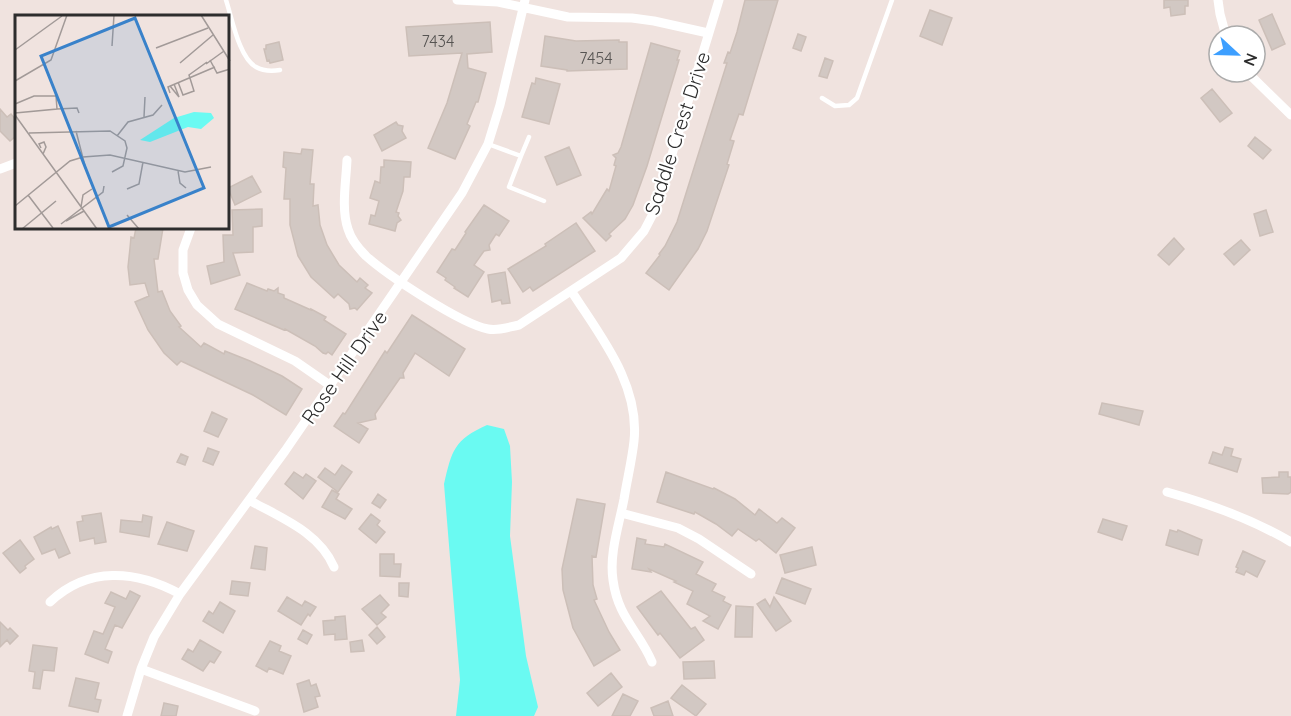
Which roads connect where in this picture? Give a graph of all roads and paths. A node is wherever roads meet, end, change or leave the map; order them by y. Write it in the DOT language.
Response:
graph roads {
  1 [pos="226,0"];
  2 [pos="457,0"];
  3 [pos="718,0"];
  4 [pos="892,0"];
  5 [pos="1218,0"];
  6 [pos="525,4"];
  7 [pos="1223,24"];
  8 [pos="708,33"];
  9 [pos="280,70"];
  10 [pos="1259,84"];
  11 [pos="822,98"];
  12 [pos="1291,115"];
  13 [pos="529,136"];
  14 [pos="488,144"];
  15 [pos="521,156"];
  16 [pos="347,160"];
  17 [pos="15,163"];
  18 [pos="0,169"];
  19 [pos="544,201"];
  20 [pos="190,230"];
  21 [pos="403,282"];
  22 [pos="572,292"];
  23 [pos="331,386"];
  24 [pos="1167,492"];
  25 [pos="249,500"];
  26 [pos="621,513"];
  27 [pos="1291,542"];
  28 [pos="334,567"];
  29 [pos="751,574"];
  30 [pos="180,594"];
  31 [pos="50,602"];
  32 [pos="652,662"];
  33 [pos="141,669"];
  34 [pos="255,711"];
  35 [pos="127,716"];
  1 -- 9 [label="lane"];
  2 -- 6 [label="street"];
  3 -- 8 [label="street, Saddle Crest Drive"];
  4 -- 11 [label="lane"];
  5 -- 7 [label="street"];
  6 -- 8 [label="street"];
  6 -- 14 [label="street, Rose Hill Drive"];
  8 -- 22 [label="street, Saddle Crest Drive"];
  10 -- 12 [label="street"];
  13 -- 15 [label="lane"];
  14 -- 15 [label="lane"];
  14 -- 21 [label="street, Rose Hill Drive"];
  15 -- 19 [label="lane"];
  16 -- 21 [label="street, Saddle Crest Drive"];
  17 -- 18 [label="street"];
  20 -- 23 [label="street"];
  21 -- 22 [label="street, Saddle Crest Drive"];
  21 -- 23 [label="street, Rose Hill Drive"];
  22 -- 26 [label="street"];
  23 -- 25 [label="street, Rose Hill Drive"];
  24 -- 27 [label="street"];
  25 -- 28 [label="street"];
  25 -- 30 [label="street, Rose Hill Drive"];
  26 -- 29 [label="street"];
  26 -- 32 [label="street"];
  30 -- 31 [label="street"];
  30 -- 33 [label="street, Rose Hill Drive"];
  33 -- 34 [label="street"];
  33 -- 35 [label="street, Rose Hill Drive"];
}
